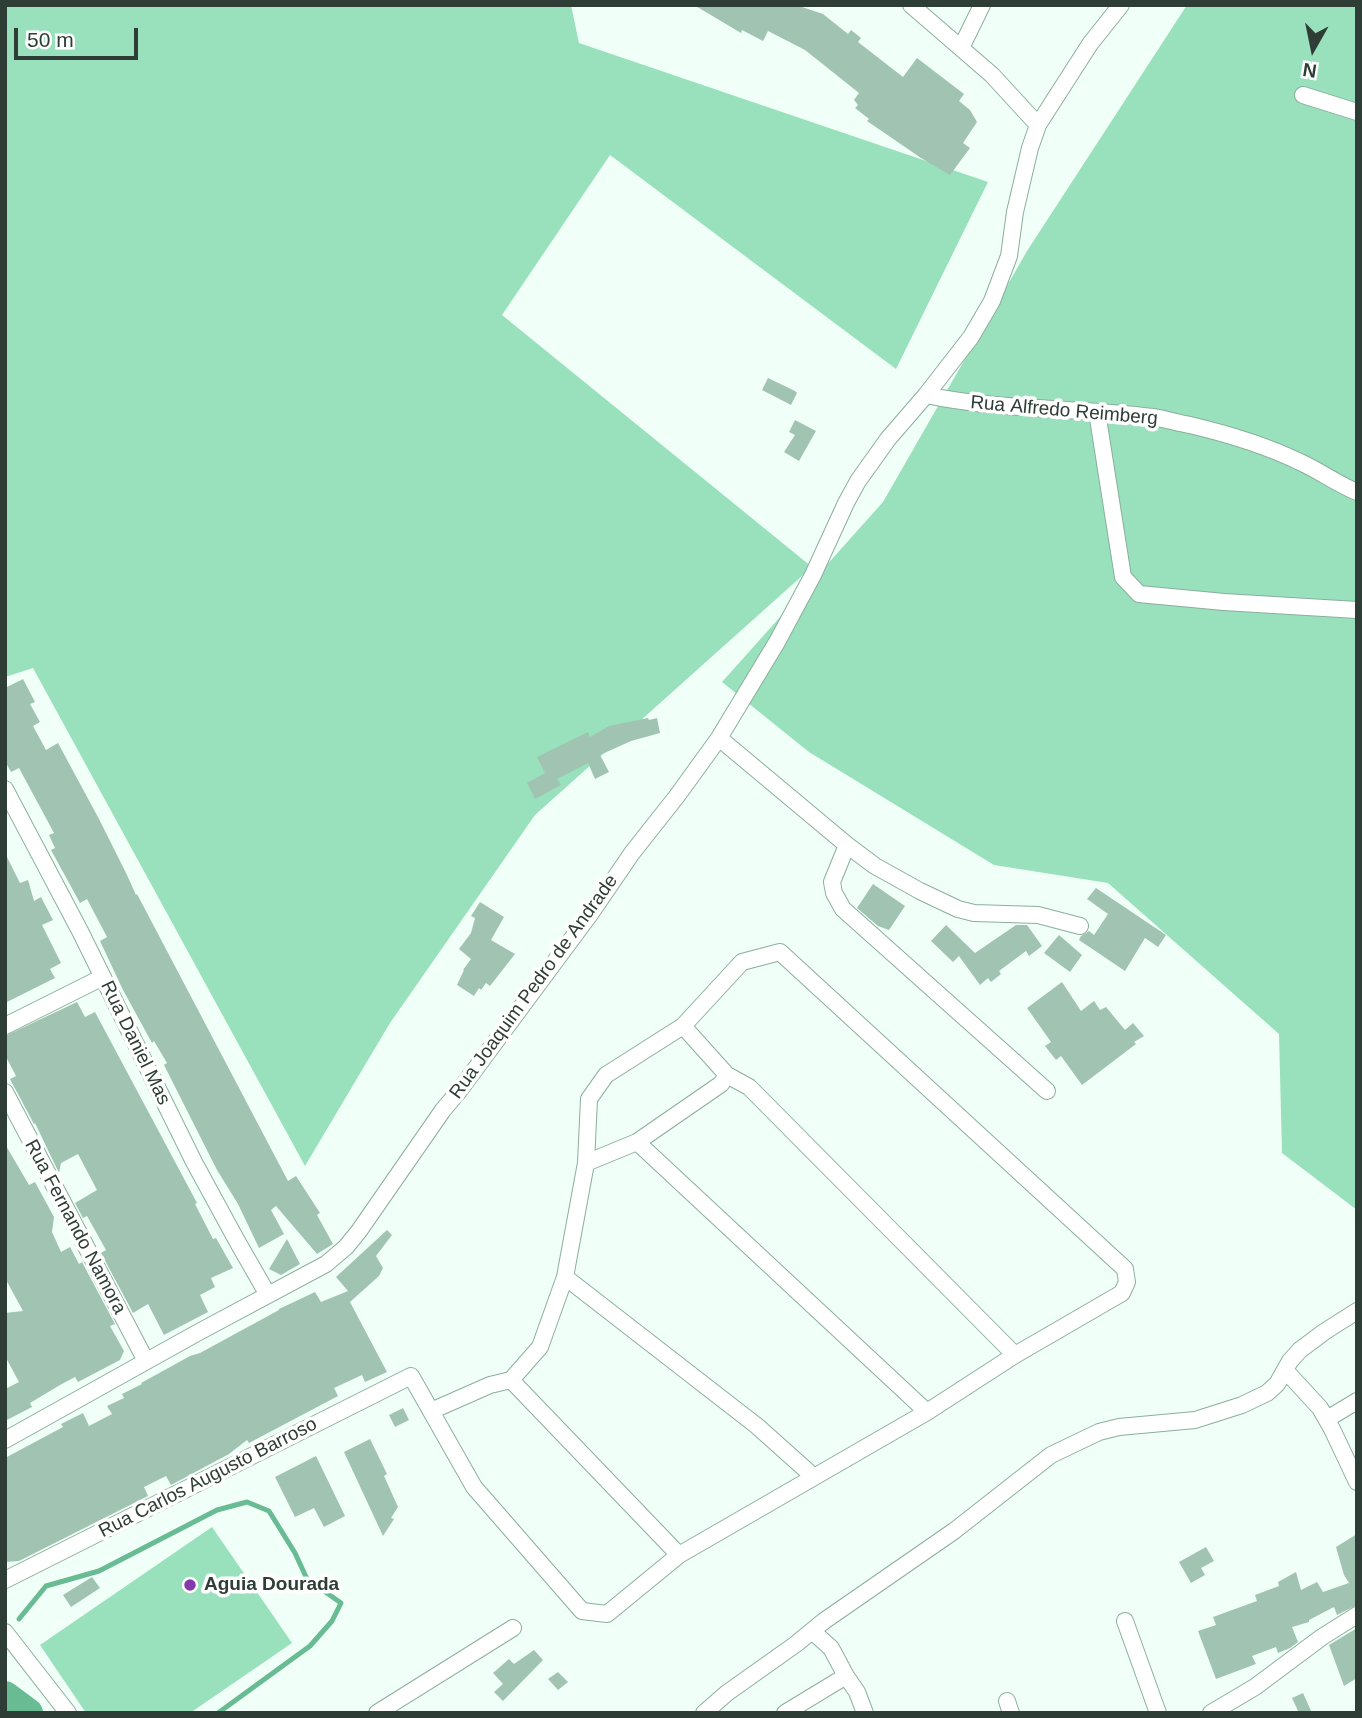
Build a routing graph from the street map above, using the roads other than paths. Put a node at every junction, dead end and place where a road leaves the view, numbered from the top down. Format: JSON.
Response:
{"nodes":[{"id":1,"x":911,"y":5,"type":"edge"},
{"id":2,"x":982,"y":5,"type":"edge"},
{"id":3,"x":1121,"y":5,"type":"edge"},
{"id":4,"x":961,"y":48,"type":"junction"},
{"id":5,"x":1303,"y":95,"type":"dead end"},
{"id":6,"x":1357,"y":112,"type":"edge"},
{"id":7,"x":1038,"y":125,"type":"junction"},
{"id":8,"x":926,"y":395,"type":"junction"},
{"id":9,"x":1097,"y":412,"type":"junction"},
{"id":10,"x":1357,"y":492,"type":"edge"},
{"id":11,"x":1357,"y":610,"type":"edge"},
{"id":12,"x":719,"y":738,"type":"junction"},
{"id":13,"x":5,"y":789,"type":"edge"},
{"id":14,"x":847,"y":845,"type":"junction"},
{"id":15,"x":1080,"y":926,"type":"dead end"},
{"id":16,"x":103,"y":977,"type":"junction"},
{"id":17,"x":5,"y":1026,"type":"edge"},
{"id":18,"x":683,"y":1026,"type":"junction"},
{"id":19,"x":727,"y":1075,"type":"junction"},
{"id":20,"x":1047,"y":1090,"type":"dead end"},
{"id":21,"x":5,"y":1092,"type":"edge"},
{"id":22,"x":637,"y":1142,"type":"junction"},
{"id":23,"x":586,"y":1163,"type":"junction"},
{"id":24,"x":565,"y":1277,"type":"junction"},
{"id":25,"x":268,"y":1295,"type":"junction"},
{"id":26,"x":1357,"y":1311,"type":"edge"},
{"id":27,"x":1015,"y":1355,"type":"junction"},
{"id":28,"x":146,"y":1361,"type":"junction"},
{"id":29,"x":1285,"y":1370,"type":"junction"},
{"id":30,"x":511,"y":1380,"type":"junction"},
{"id":31,"x":1357,"y":1401,"type":"edge"},
{"id":32,"x":431,"y":1411,"type":"junction"},
{"id":33,"x":927,"y":1412,"type":"junction"},
{"id":34,"x":1327,"y":1419,"type":"junction"},
{"id":35,"x":5,"y":1440,"type":"edge"},
{"id":36,"x":814,"y":1477,"type":"junction"},
{"id":37,"x":1357,"y":1482,"type":"edge"},
{"id":38,"x":679,"y":1555,"type":"junction"},
{"id":39,"x":5,"y":1580,"type":"edge"},
{"id":40,"x":1357,"y":1615,"type":"edge"},
{"id":41,"x":1125,"y":1621,"type":"dead end"},
{"id":42,"x":513,"y":1628,"type":"dead end"},
{"id":43,"x":812,"y":1631,"type":"junction"},
{"id":44,"x":5,"y":1632,"type":"edge"},
{"id":45,"x":846,"y":1676,"type":"junction"},
{"id":46,"x":68,"y":1713,"type":"edge"},
{"id":47,"x":377,"y":1713,"type":"edge"},
{"id":48,"x":704,"y":1713,"type":"edge"},
{"id":49,"x":785,"y":1713,"type":"edge"},
{"id":50,"x":865,"y":1713,"type":"edge"},
{"id":51,"x":1158,"y":1713,"type":"edge"},
{"id":52,"x":1211,"y":1713,"type":"edge"}],
"edges":[{"from":1,"to":4,"type":"street"},
{"from":2,"to":4,"type":"street"},
{"from":3,"to":7,"type":"street","name":"Rua Joaquim Pedro de Andrade"},
{"from":4,"to":7,"type":"street"},
{"from":5,"to":6,"type":"street"},
{"from":7,"to":8,"type":"street","name":"Rua Joaquim Pedro de Andrade"},
{"from":8,"to":9,"type":"street","name":"Rua Alfredo Reimberg"},
{"from":8,"to":12,"type":"street","name":"Rua Joaquim Pedro de Andrade"},
{"from":9,"to":10,"type":"street","name":"Rua Alfredo Reimberg"},
{"from":9,"to":11,"type":"street"},
{"from":12,"to":14,"type":"street"},
{"from":12,"to":25,"type":"street","name":"Rua Joaquim Pedro de Andrade"},
{"from":13,"to":16,"type":"street","name":"Rua Daniel Mas"},
{"from":14,"to":15,"type":"street"},
{"from":14,"to":20,"type":"street"},
{"from":16,"to":17,"type":"street"},
{"from":16,"to":25,"type":"street","name":"Rua Daniel Mas"},
{"from":18,"to":19,"type":"street"},
{"from":18,"to":23,"type":"street"},
{"from":18,"to":27,"type":"street"},
{"from":19,"to":22,"type":"street"},
{"from":19,"to":27,"type":"street"},
{"from":21,"to":28,"type":"street","name":"Rua Fernando Namora"},
{"from":22,"to":23,"type":"street"},
{"from":22,"to":33,"type":"street"},
{"from":23,"to":24,"type":"street"},
{"from":24,"to":30,"type":"street"},
{"from":24,"to":36,"type":"street"},
{"from":25,"to":28,"type":"street","name":"Rua Joaquim Pedro de Andrade"},
{"from":26,"to":29,"type":"street"},
{"from":27,"to":33,"type":"street"},
{"from":28,"to":35,"type":"street","name":"Rua Joaquim Pedro de Andrade"},
{"from":29,"to":34,"type":"street"},
{"from":29,"to":43,"type":"street"},
{"from":30,"to":32,"type":"street"},
{"from":30,"to":38,"type":"street"},
{"from":31,"to":34,"type":"street"},
{"from":32,"to":38,"type":"street"},
{"from":32,"to":39,"type":"street","name":"Rua Carlos Augusto Barroso"},
{"from":33,"to":36,"type":"street"},
{"from":34,"to":37,"type":"street"},
{"from":36,"to":38,"type":"street"},
{"from":40,"to":52,"type":"street"},
{"from":41,"to":51,"type":"street"},
{"from":42,"to":47,"type":"street"},
{"from":43,"to":45,"type":"street"},
{"from":43,"to":48,"type":"street"},
{"from":44,"to":46,"type":"street"},
{"from":45,"to":49,"type":"street"},
{"from":45,"to":50,"type":"street"}]}
